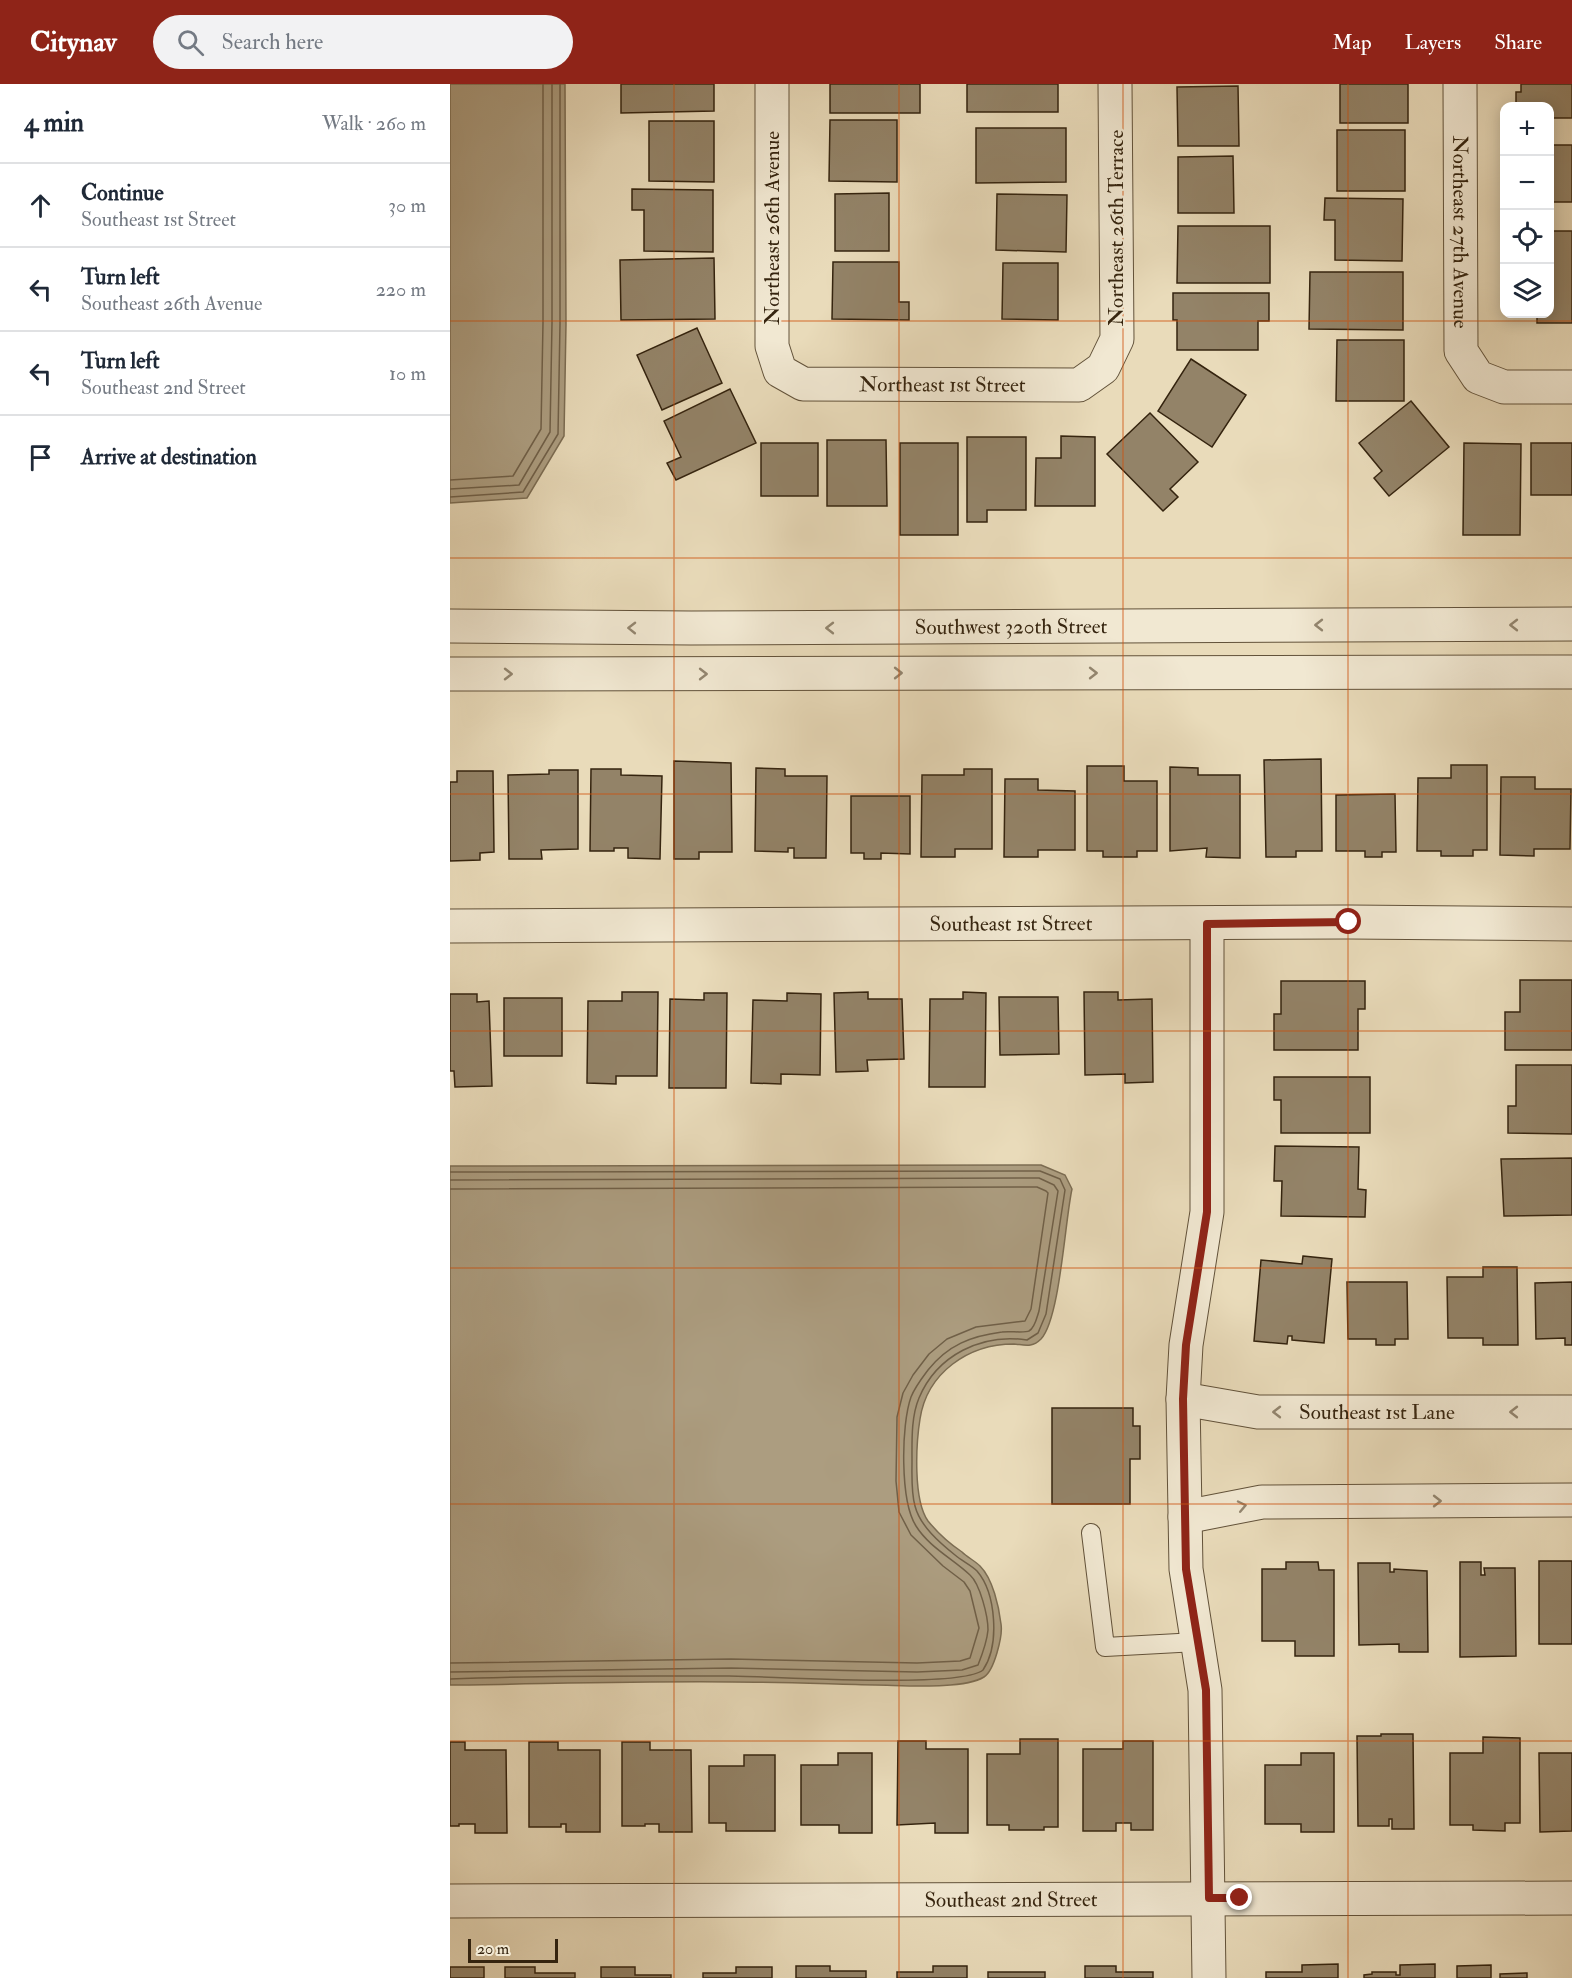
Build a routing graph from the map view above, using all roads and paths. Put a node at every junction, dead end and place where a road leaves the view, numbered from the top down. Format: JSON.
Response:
{"nodes":[{"id":1,"x":772,"y":84,"type":"edge"},
{"id":2,"x":1115,"y":84,"type":"edge"},
{"id":3,"x":1460,"y":84,"type":"edge"},
{"id":4,"x":1103,"y":368,"type":"joint"},
{"id":5,"x":780,"y":371,"type":"joint"},
{"id":6,"x":1572,"y":387,"type":"edge"},
{"id":7,"x":1572,"y":624,"type":"edge"},
{"id":8,"x":450,"y":626,"type":"edge"},
{"id":9,"x":1572,"y":672,"type":"edge"},
{"id":10,"x":450,"y":674,"type":"edge"},
{"id":11,"x":1207,"y":924,"type":"junction"},
{"id":12,"x":1572,"y":924,"type":"edge"},
{"id":13,"x":450,"y":926,"type":"edge"},
{"id":14,"x":1183,"y":1399,"type":"junction"},
{"id":15,"x":1572,"y":1412,"type":"edge"},
{"id":16,"x":1572,"y":1500,"type":"edge"},
{"id":17,"x":1185,"y":1517,"type":"junction"},
{"id":18,"x":1091,"y":1533,"type":"dead end"},
{"id":19,"x":1197,"y":1642,"type":"junction"},
{"id":20,"x":1209,"y":1898,"type":"junction"},
{"id":21,"x":1572,"y":1898,"type":"edge"},
{"id":22,"x":450,"y":1901,"type":"edge"},
{"id":23,"x":1209,"y":1978,"type":"edge"}],
"edges":[{"from":1,"to":5,"type":"street","name":"Northeast 26th Avenue"},
{"from":2,"to":4,"type":"street","name":"Northeast 26th Terrace"},
{"from":3,"to":6,"type":"street","name":"Northeast 27th Avenue"},
{"from":4,"to":5,"type":"street","name":"Northeast 1st Street"},
{"from":7,"to":8,"type":"street","name":"Southwest 320th Street","one_way":true},
{"from":10,"to":9,"type":"street","one_way":true},
{"from":11,"to":12,"type":"street","name":"Southeast 1st Street"},
{"from":11,"to":13,"type":"street","name":"Southeast 1st Street"},
{"from":11,"to":14,"type":"street"},
{"from":15,"to":14,"type":"street","name":"Southeast 1st Lane","one_way":true},
{"from":14,"to":17,"type":"street"},
{"from":17,"to":16,"type":"street","one_way":true},
{"from":17,"to":19,"type":"street"},
{"from":18,"to":19,"type":"lane"},
{"from":19,"to":20,"type":"street"},
{"from":20,"to":21,"type":"street","name":"Southeast 2nd Street"},
{"from":20,"to":22,"type":"street","name":"Southeast 2nd Street"},
{"from":20,"to":23,"type":"street"}]}
